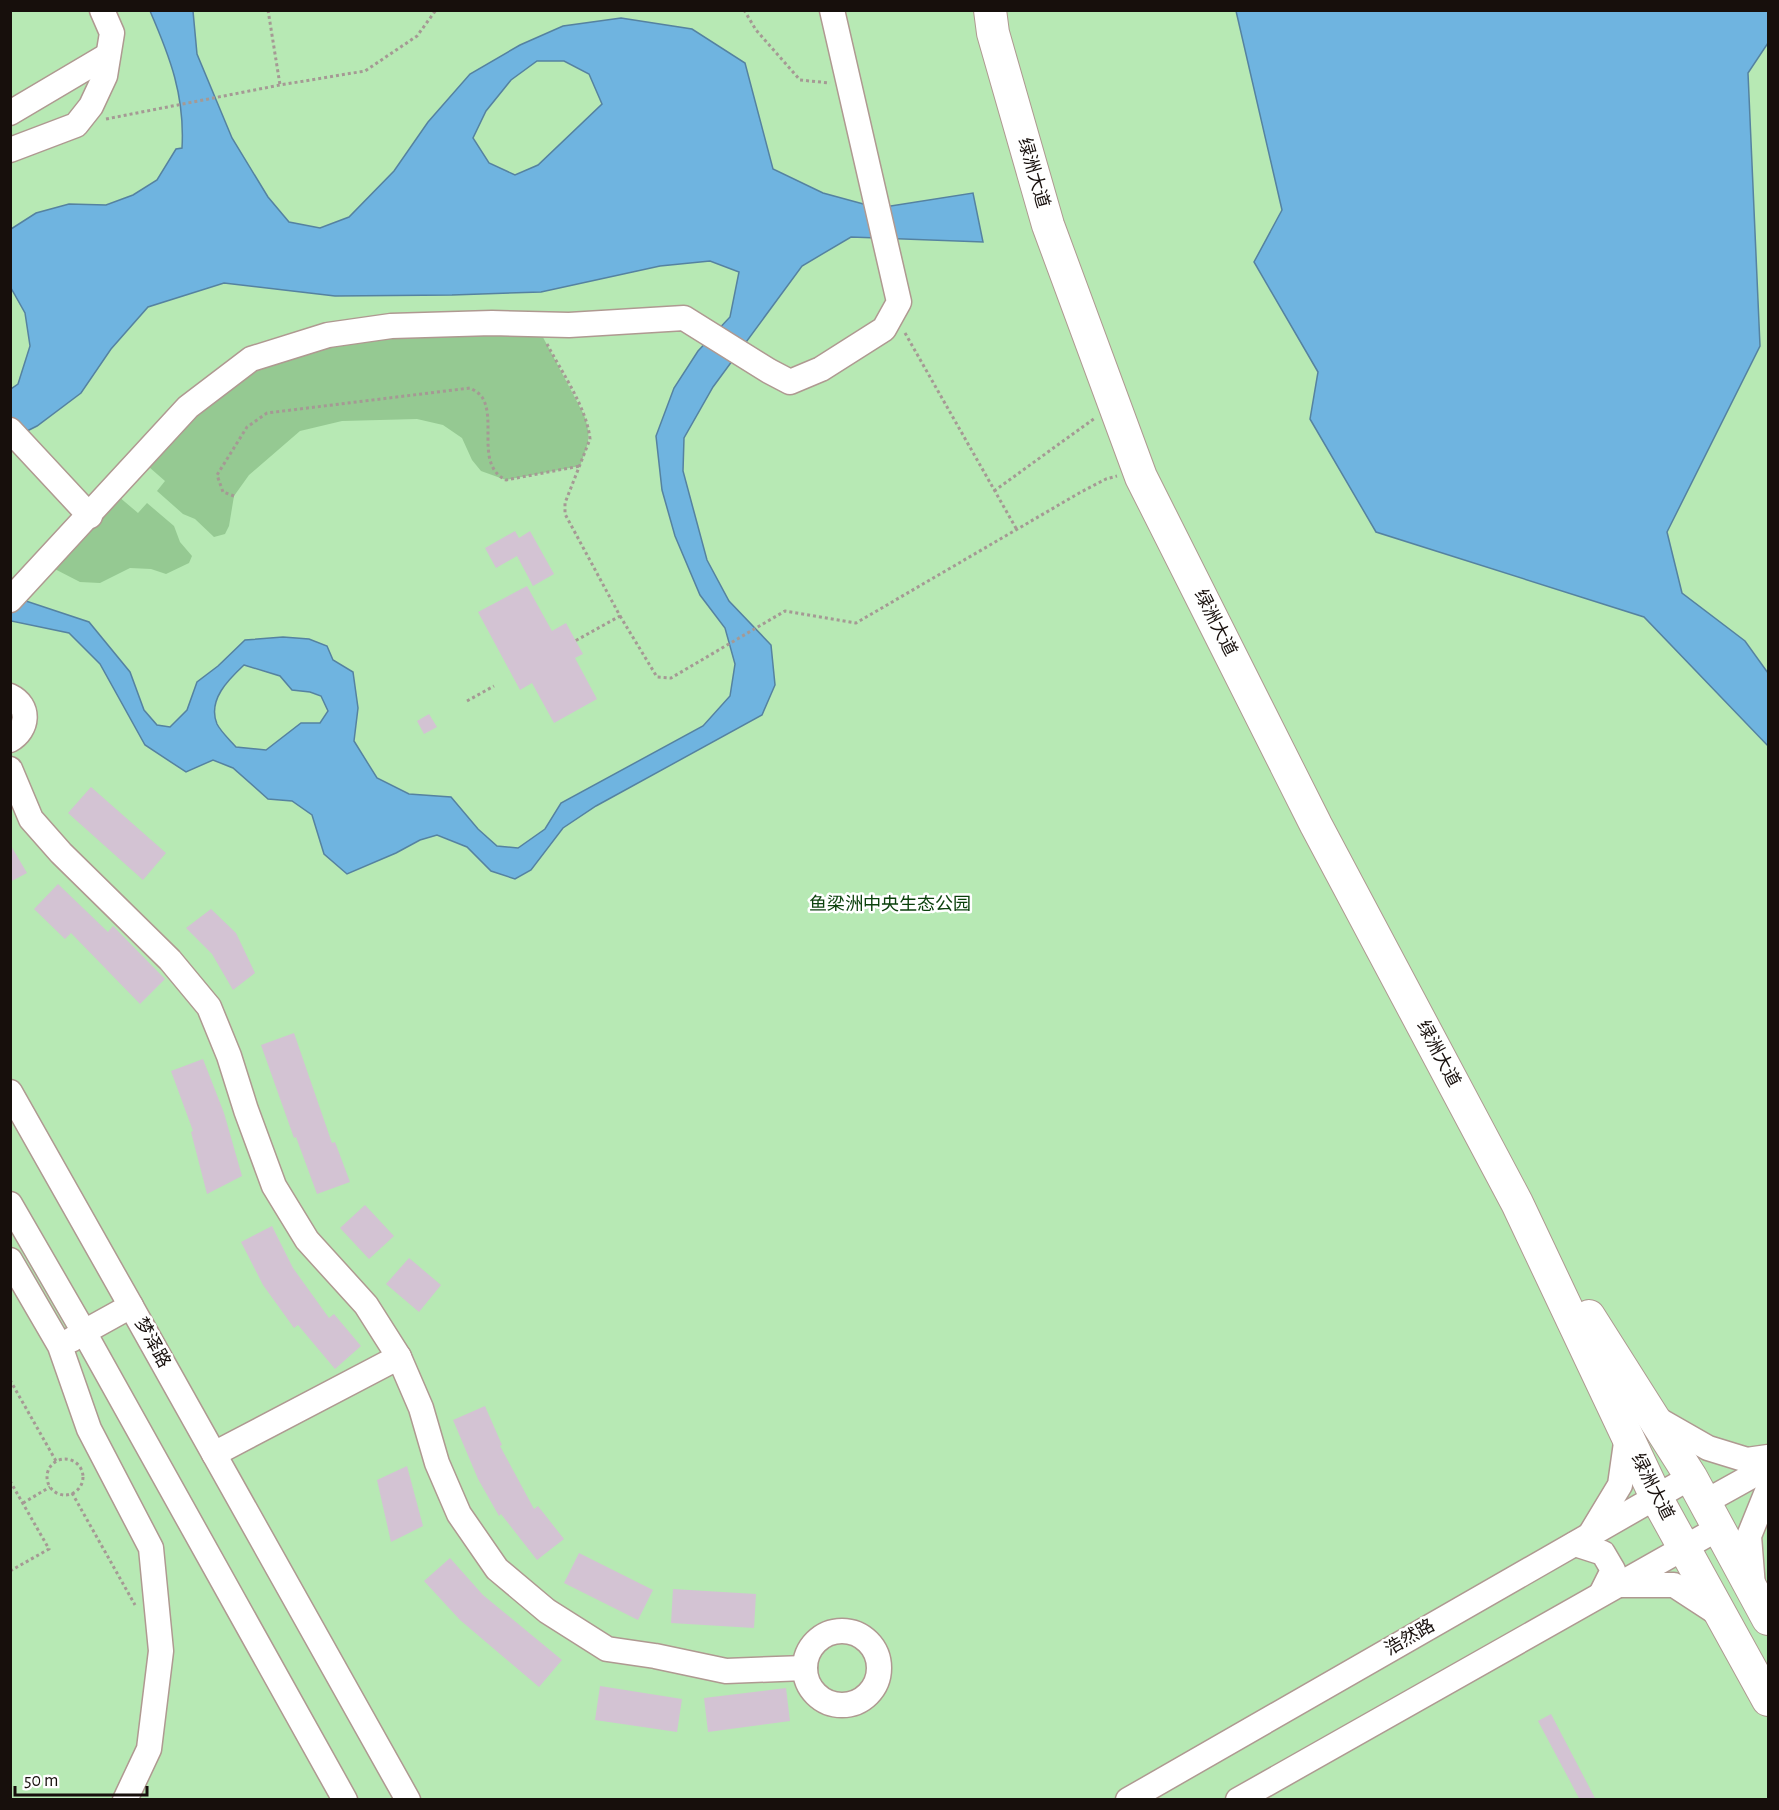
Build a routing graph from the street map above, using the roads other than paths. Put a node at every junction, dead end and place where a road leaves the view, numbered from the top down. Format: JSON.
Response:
{"nodes":[{"id":1,"x":102,"y":10,"type":"edge"},
{"id":2,"x":832,"y":10,"type":"edge"},
{"id":3,"x":990,"y":10,"type":"edge"},
{"id":4,"x":108,"y":55,"type":"junction"},
{"id":5,"x":10,"y":113,"type":"edge"},
{"id":6,"x":10,"y":150,"type":"edge"},
{"id":7,"x":10,"y":430,"type":"edge"},
{"id":8,"x":90,"y":516,"type":"junction"},
{"id":9,"x":10,"y":600,"type":"edge"},
{"id":10,"x":10,"y":696,"type":"edge"},
{"id":11,"x":10,"y":740,"type":"edge"},
{"id":12,"x":10,"y":769,"type":"edge"},
{"id":13,"x":10,"y":1092,"type":"edge"},
{"id":14,"x":1517,"y":1203,"type":"junction"},
{"id":15,"x":10,"y":1204,"type":"edge"},
{"id":16,"x":10,"y":1260,"type":"edge"},
{"id":17,"x":131,"y":1306,"type":"junction"},
{"id":18,"x":84,"y":1332,"type":"junction"},
{"id":19,"x":60,"y":1346,"type":"junction"},
{"id":20,"x":399,"y":1357,"type":"junction"},
{"id":21,"x":1652,"y":1416,"type":"junction"},
{"id":22,"x":1627,"y":1436,"type":"junction"},
{"id":23,"x":214,"y":1454,"type":"junction"},
{"id":24,"x":1768,"y":1456,"type":"edge"},
{"id":25,"x":1768,"y":1467,"type":"edge"},
{"id":26,"x":1768,"y":1489,"type":"edge"},
{"id":27,"x":1656,"y":1497,"type":"junction"},
{"id":28,"x":1705,"y":1502,"type":"junction"},
{"id":29,"x":1583,"y":1539,"type":"junction"},
{"id":30,"x":1684,"y":1548,"type":"junction"},
{"id":31,"x":1609,"y":1590,"type":"junction"},
{"id":32,"x":1754,"y":1592,"type":"junction"},
{"id":33,"x":1722,"y":1616,"type":"junction"},
{"id":34,"x":1768,"y":1620,"type":"edge"},
{"id":35,"x":805,"y":1668,"type":"dead end"},
{"id":36,"x":1768,"y":1700,"type":"edge"},
{"id":37,"x":125,"y":1800,"type":"edge"},
{"id":38,"x":345,"y":1800,"type":"edge"},
{"id":39,"x":408,"y":1800,"type":"edge"},
{"id":40,"x":1128,"y":1800,"type":"edge"},
{"id":41,"x":1238,"y":1800,"type":"edge"}],
"edges":[{"from":1,"to":4,"type":"street"},
{"from":2,"to":8,"type":"street"},
{"from":3,"to":14,"type":"main road","name":"绿洲大道"},
{"from":4,"to":5,"type":"street"},
{"from":4,"to":6,"type":"street"},
{"from":7,"to":8,"type":"street"},
{"from":8,"to":9,"type":"street"},
{"from":10,"to":11,"type":"street"},
{"from":12,"to":20,"type":"street"},
{"from":13,"to":17,"type":"street"},
{"from":14,"to":21,"type":"main road","name":"绿洲大道"},
{"from":14,"to":22,"type":"main road","name":"绿洲大道"},
{"from":15,"to":18,"type":"street"},
{"from":16,"to":19,"type":"street"},
{"from":17,"to":18,"type":"street","name":"梦泽路"},
{"from":17,"to":23,"type":"street","name":"梦泽路"},
{"from":18,"to":19,"type":"street","name":"梦泽路"},
{"from":18,"to":38,"type":"street"},
{"from":19,"to":37,"type":"street"},
{"from":20,"to":23,"type":"street"},
{"from":20,"to":35,"type":"street"},
{"from":21,"to":24,"type":"street"},
{"from":21,"to":28,"type":"main road","name":"绿洲大道"},
{"from":22,"to":27,"type":"main road","name":"绿洲大道"},
{"from":22,"to":29,"type":"street"},
{"from":23,"to":39,"type":"street","name":"梦泽路"},
{"from":25,"to":28,"type":"street","name":"浩然路"},
{"from":26,"to":32,"type":"street"},
{"from":27,"to":28,"type":"street","name":"浩然路"},
{"from":27,"to":29,"type":"street","name":"浩然路"},
{"from":27,"to":30,"type":"main road","name":"绿洲大道"},
{"from":28,"to":30,"type":"street"},
{"from":28,"to":32,"type":"main road","name":"绿洲大道"},
{"from":29,"to":31,"type":"street"},
{"from":29,"to":40,"type":"street","name":"浩然路"},
{"from":30,"to":31,"type":"street"},
{"from":30,"to":33,"type":"main road","name":"绿洲大道"},
{"from":31,"to":33,"type":"street"},
{"from":31,"to":41,"type":"street"},
{"from":32,"to":34,"type":"main road","name":"绿洲大道"},
{"from":33,"to":36,"type":"main road","name":"绿洲大道"}]}
